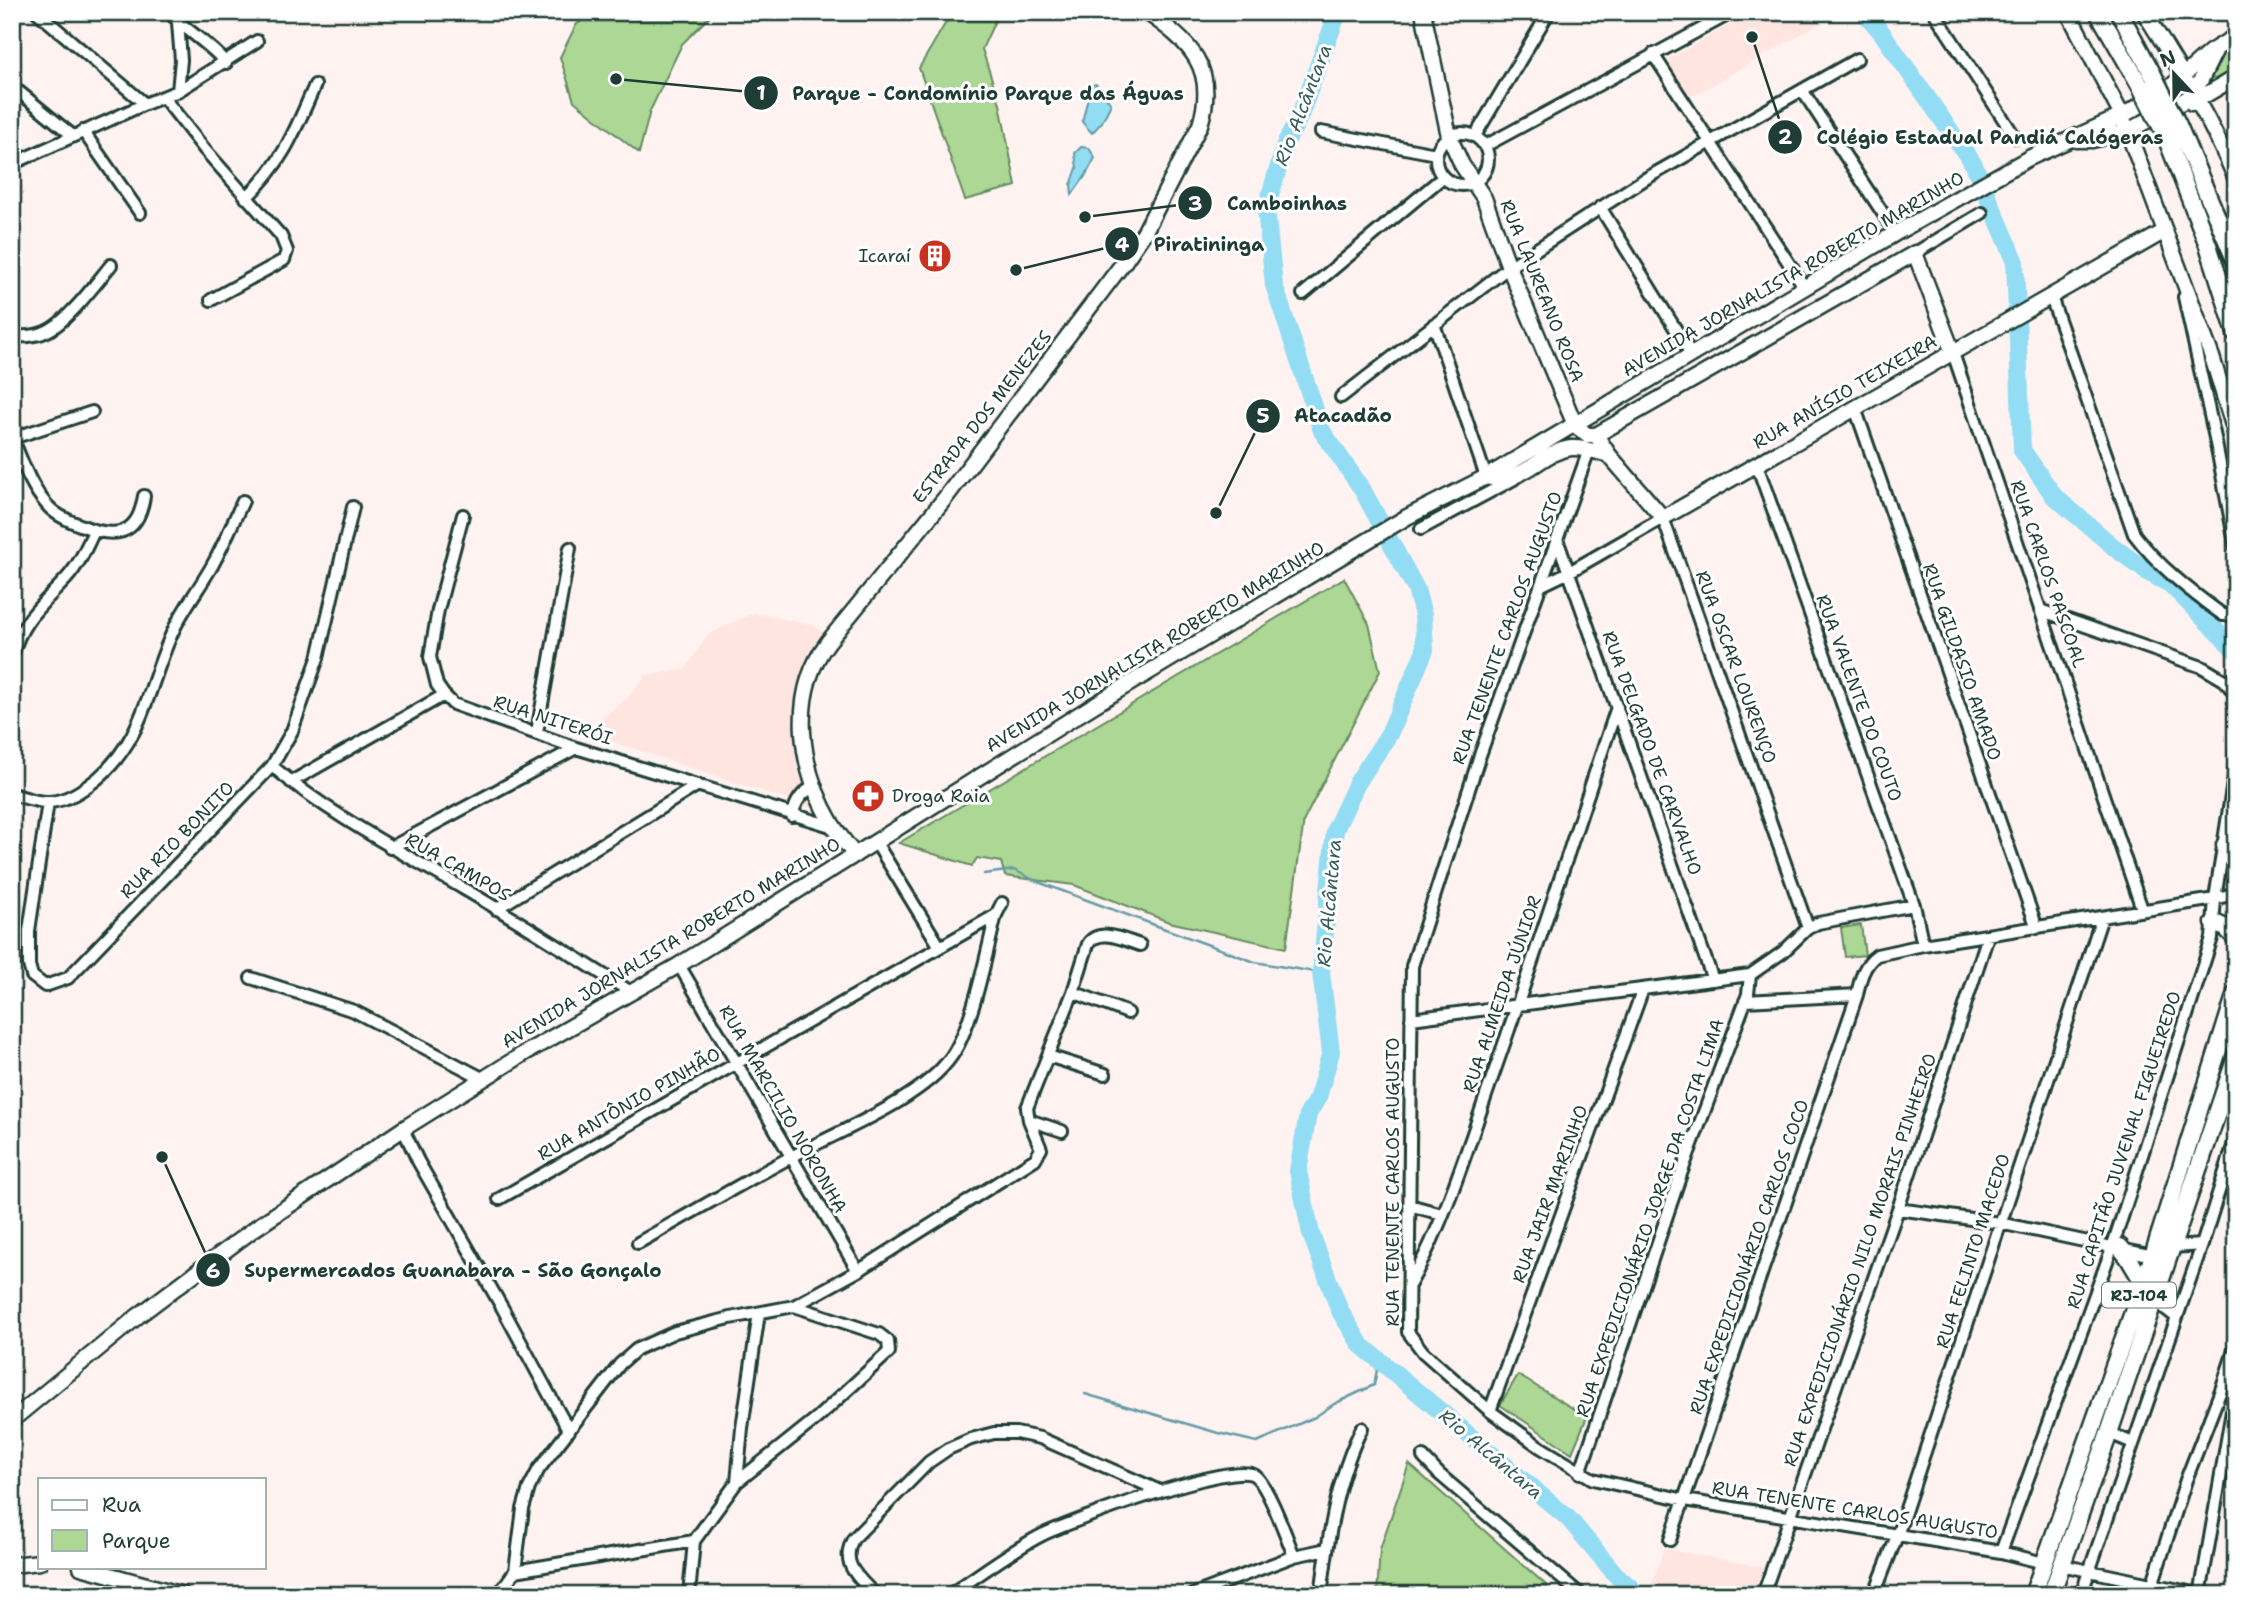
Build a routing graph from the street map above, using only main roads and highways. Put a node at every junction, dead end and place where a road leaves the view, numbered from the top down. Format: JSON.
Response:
{"nodes":[{"id":1,"x":1146,"y":12,"type":"edge"},
{"id":2,"x":1423,"y":12,"type":"edge"},
{"id":3,"x":2068,"y":12,"type":"edge"},
{"id":4,"x":2098,"y":12,"type":"edge"},
{"id":5,"x":2119,"y":12,"type":"edge"},
{"id":6,"x":2144,"y":12,"type":"edge"},
{"id":7,"x":2236,"y":36,"type":"edge"},
{"id":8,"x":2217,"y":47,"type":"junction"},
{"id":9,"x":2183,"y":75,"type":"junction"},
{"id":10,"x":2236,"y":77,"type":"edge"},
{"id":11,"x":2146,"y":80,"type":"junction"},
{"id":12,"x":2196,"y":97,"type":"junction"},
{"id":13,"x":2122,"y":116,"type":"junction"},
{"id":14,"x":2171,"y":130,"type":"junction"},
{"id":15,"x":2127,"y":131,"type":"junction"},
{"id":16,"x":2071,"y":140,"type":"junction"},
{"id":17,"x":2135,"y":149,"type":"junction"},
{"id":18,"x":2236,"y":179,"type":"edge"},
{"id":19,"x":2165,"y":231,"type":"junction"},
{"id":20,"x":2236,"y":262,"type":"edge"},
{"id":21,"x":2236,"y":333,"type":"edge"},
{"id":22,"x":1953,"y":353,"type":"junction"},
{"id":23,"x":1691,"y":354,"type":"junction"},
{"id":24,"x":1704,"y":374,"type":"junction"},
{"id":25,"x":1575,"y":425,"type":"junction"},
{"id":26,"x":1596,"y":435,"type":"junction"},
{"id":27,"x":2236,"y":435,"type":"edge"},
{"id":28,"x":1609,"y":455,"type":"junction"},
{"id":29,"x":1486,"y":477,"type":"junction"},
{"id":30,"x":1663,"y":519,"type":"joint"},
{"id":31,"x":2225,"y":845,"type":"road end"},
{"id":32,"x":855,"y":855,"type":"junction"},
{"id":33,"x":2236,"y":859,"type":"edge"},
{"id":34,"x":2214,"y":923,"type":"road end"},
{"id":35,"x":2236,"y":938,"type":"edge"},
{"id":36,"x":2236,"y":993,"type":"edge"},
{"id":37,"x":2236,"y":1057,"type":"edge"},
{"id":38,"x":2116,"y":1246,"type":"road end"},
{"id":39,"x":2143,"y":1282,"type":"junction"},
{"id":40,"x":12,"y":1420,"type":"edge"},
{"id":41,"x":38,"y":1562,"type":"edge"},
{"id":42,"x":12,"y":1566,"type":"edge"},
{"id":43,"x":85,"y":1568,"type":"edge"},
{"id":44,"x":183,"y":1595,"type":"edge"},
{"id":45,"x":2033,"y":1595,"type":"edge"},
{"id":46,"x":2051,"y":1595,"type":"edge"}],
"edges":[{"from":1,"to":32,"type":"main road","name":"ESTRADA DOS MENEZES"},
{"from":2,"to":25,"type":"main road","name":"RUA LAUREANO ROSA"},
{"from":3,"to":13,"type":"main road"},
{"from":4,"to":11,"type":"highway"},
{"from":5,"to":11,"type":"highway"},
{"from":6,"to":9,"type":"main road"},
{"from":7,"to":8,"type":"main road"},
{"from":8,"to":9,"type":"main road"},
{"from":8,"to":12,"type":"main road"},
{"from":9,"to":12,"type":"main road"},
{"from":9,"to":13,"type":"main road"},
{"from":10,"to":12,"type":"main road"},
{"from":11,"to":14,"type":"highway","bridge":true},
{"from":12,"to":15,"type":"main road"},
{"from":12,"to":17,"type":"main road"},
{"from":12,"to":18,"type":"main road"},
{"from":13,"to":15,"type":"main road"},
{"from":13,"to":16,"type":"main road"},
{"from":14,"to":20,"type":"highway"},
{"from":14,"to":21,"type":"highway"},
{"from":15,"to":16,"type":"main road"},
{"from":15,"to":17,"type":"main road"},
{"from":16,"to":23,"type":"main road","name":"AVENIDA JORNALISTA ROBERTO MARINHO"},
{"from":17,"to":19,"type":"main road"},
{"from":19,"to":22,"type":"main road","name":"RUA ANÍSIO TEIXEIRA"},
{"from":19,"to":27,"type":"main road"},
{"from":22,"to":24,"type":"main road","name":"RUA CARLOS PASCOAL"},
{"from":22,"to":30,"type":"main road","name":"RUA ANÍSIO TEIXEIRA"},
{"from":23,"to":24,"type":"main road"},
{"from":23,"to":25,"type":"main road","name":"AVENIDA JORNALISTA ROBERTO MARINHO"},
{"from":24,"to":26,"type":"main road"},
{"from":25,"to":26,"type":"main road"},
{"from":25,"to":29,"type":"main road","name":"AVENIDA JORNALISTA ROBERTO MARINHO"},
{"from":26,"to":28,"type":"main road","name":"RUA OSCAR LOURENÇO"},
{"from":28,"to":29,"type":"main road","name":"AVENIDA JORNALISTA ROBERTO MARINHO"},
{"from":28,"to":30,"type":"main road","name":"RUA OSCAR LOURENÇO"},
{"from":29,"to":32,"type":"main road","name":"AVENIDA JORNALISTA ROBERTO MARINHO"},
{"from":31,"to":33,"type":"highway"},
{"from":32,"to":40,"type":"main road","name":"AVENIDA JORNALISTA ROBERTO MARINHO"},
{"from":34,"to":35,"type":"highway"},
{"from":36,"to":39,"type":"highway","number":"RJ-104"},
{"from":37,"to":46,"type":"highway","number":"RJ-104"},
{"from":38,"to":39,"type":"highway"},
{"from":39,"to":45,"type":"highway","number":"RJ-104"},
{"from":41,"to":42,"type":"main road"},
{"from":43,"to":44,"type":"main road"}]}
